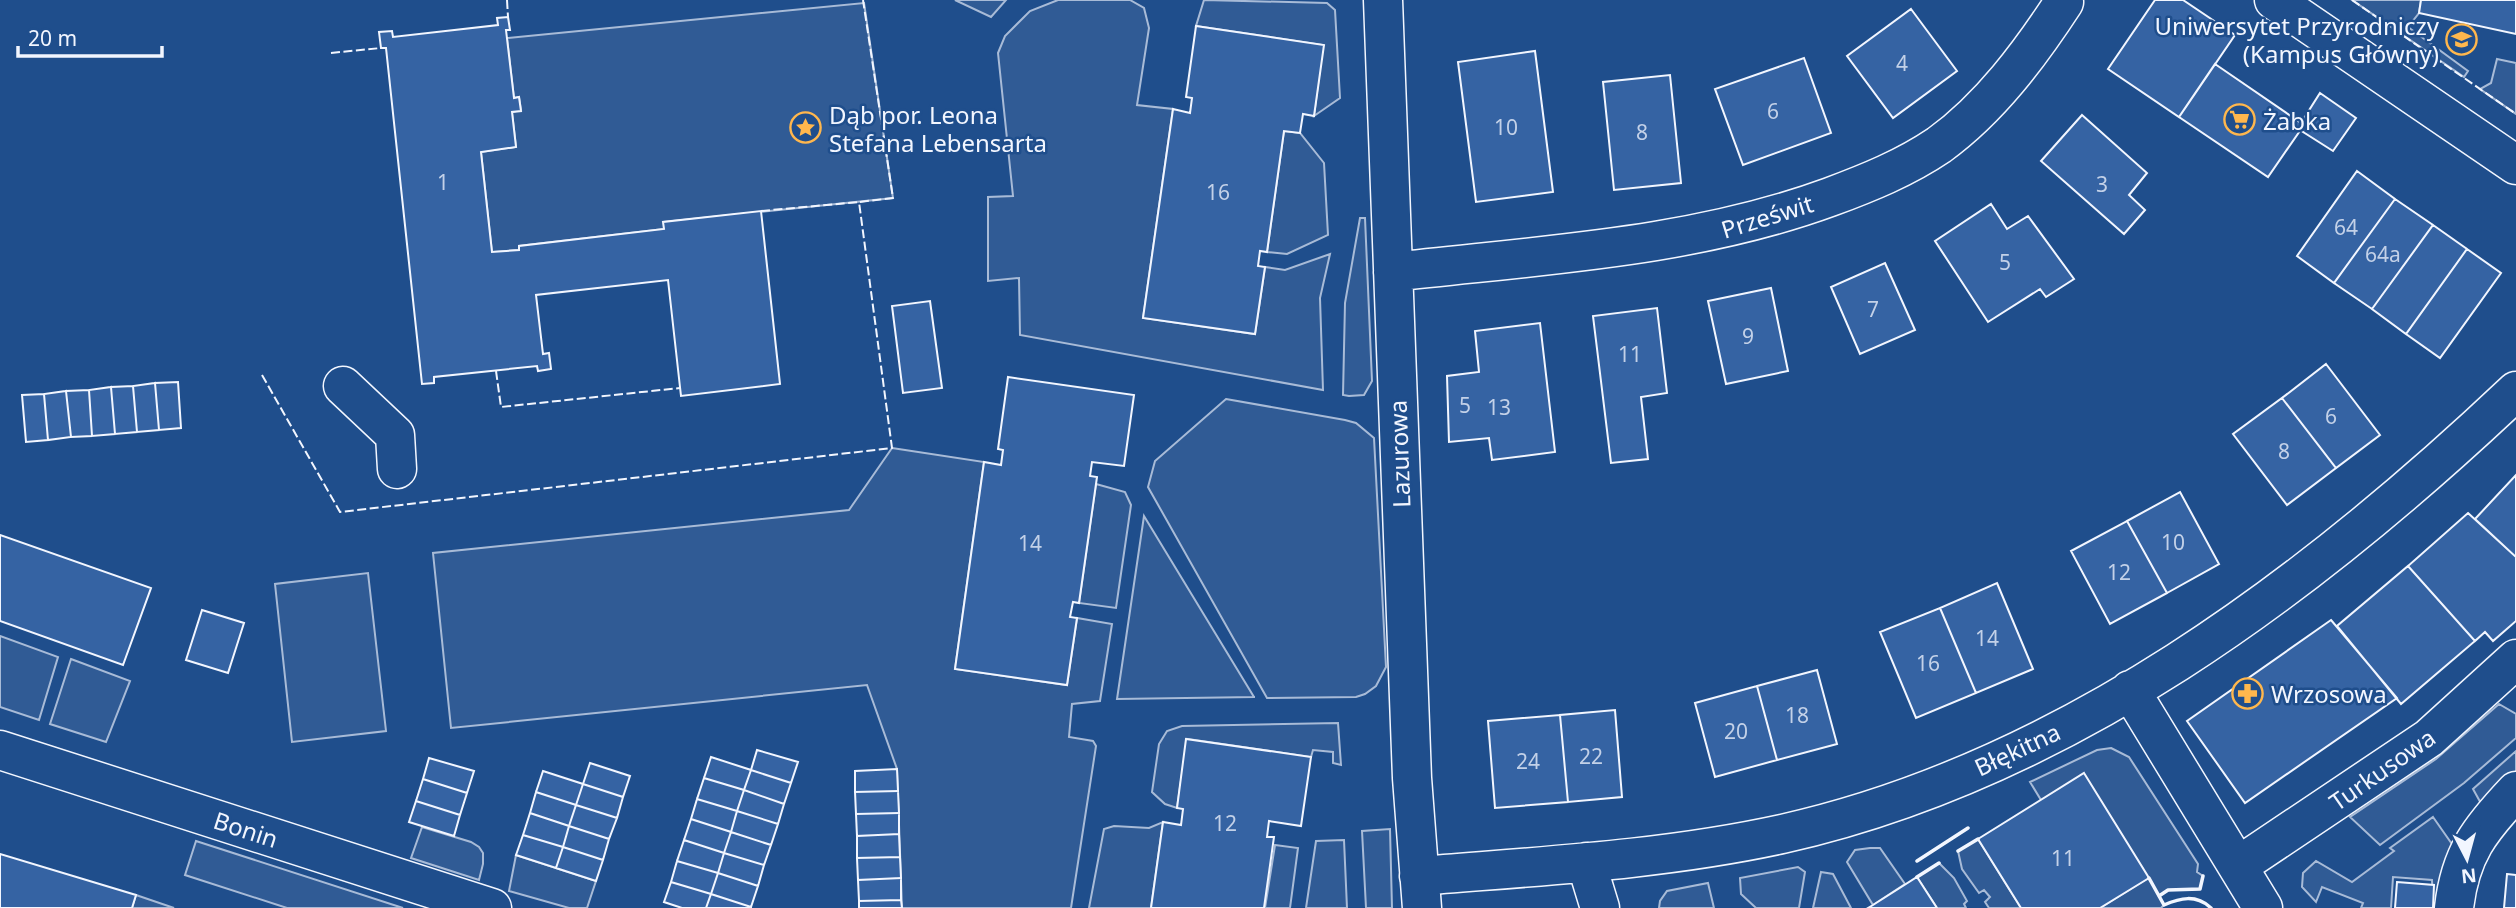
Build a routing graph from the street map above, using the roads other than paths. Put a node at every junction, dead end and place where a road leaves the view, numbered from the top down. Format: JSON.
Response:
{"nodes":[{"id":1,"x":1383,"y":0,"type":"edge"},
{"id":2,"x":2274,"y":0,"type":"edge"},
{"id":3,"x":2064,"y":2,"type":"dead end"},
{"id":4,"x":2516,"y":165,"type":"edge"},
{"id":5,"x":1393,"y":272,"type":"junction"},
{"id":6,"x":343,"y":386,"type":"dead end"},
{"id":7,"x":2516,"y":391,"type":"edge"},
{"id":8,"x":397,"y":469,"type":"dead end"},
{"id":9,"x":2516,"y":659,"type":"edge"},
{"id":10,"x":2130,"y":691,"type":"junction"},
{"id":11,"x":0,"y":750,"type":"edge"},
{"id":12,"x":2516,"y":791,"type":"edge"},
{"id":13,"x":1586,"y":862,"type":"junction"},
{"id":14,"x":2238,"y":866,"type":"junction"},
{"id":15,"x":1420,"y":892,"type":"edge"},
{"id":16,"x":492,"y":908,"type":"edge"},
{"id":17,"x":1600,"y":908,"type":"edge"},
{"id":18,"x":2263,"y":908,"type":"edge"},
{"id":19,"x":2454,"y":908,"type":"edge"}],
"edges":[{"from":1,"to":5,"type":"street","name":"Lazurowa"},
{"from":2,"to":4,"type":"street"},
{"from":3,"to":5,"type":"street","name":"Prześwit"},
{"from":5,"to":15,"type":"street","name":"Lazurowa"},
{"from":6,"to":8,"type":"street"},
{"from":7,"to":10,"type":"street","name":"Błękitna"},
{"from":9,"to":14,"type":"street","name":"Turkusowa"},
{"from":10,"to":13,"type":"street","name":"Błękitna"},
{"from":10,"to":14,"type":"street"},
{"from":11,"to":16,"type":"street","name":"Bonin"},
{"from":12,"to":19,"type":"street"},
{"from":13,"to":15,"type":"street","name":"Błękitna"},
{"from":13,"to":17,"type":"street"},
{"from":14,"to":18,"type":"street"}]}
